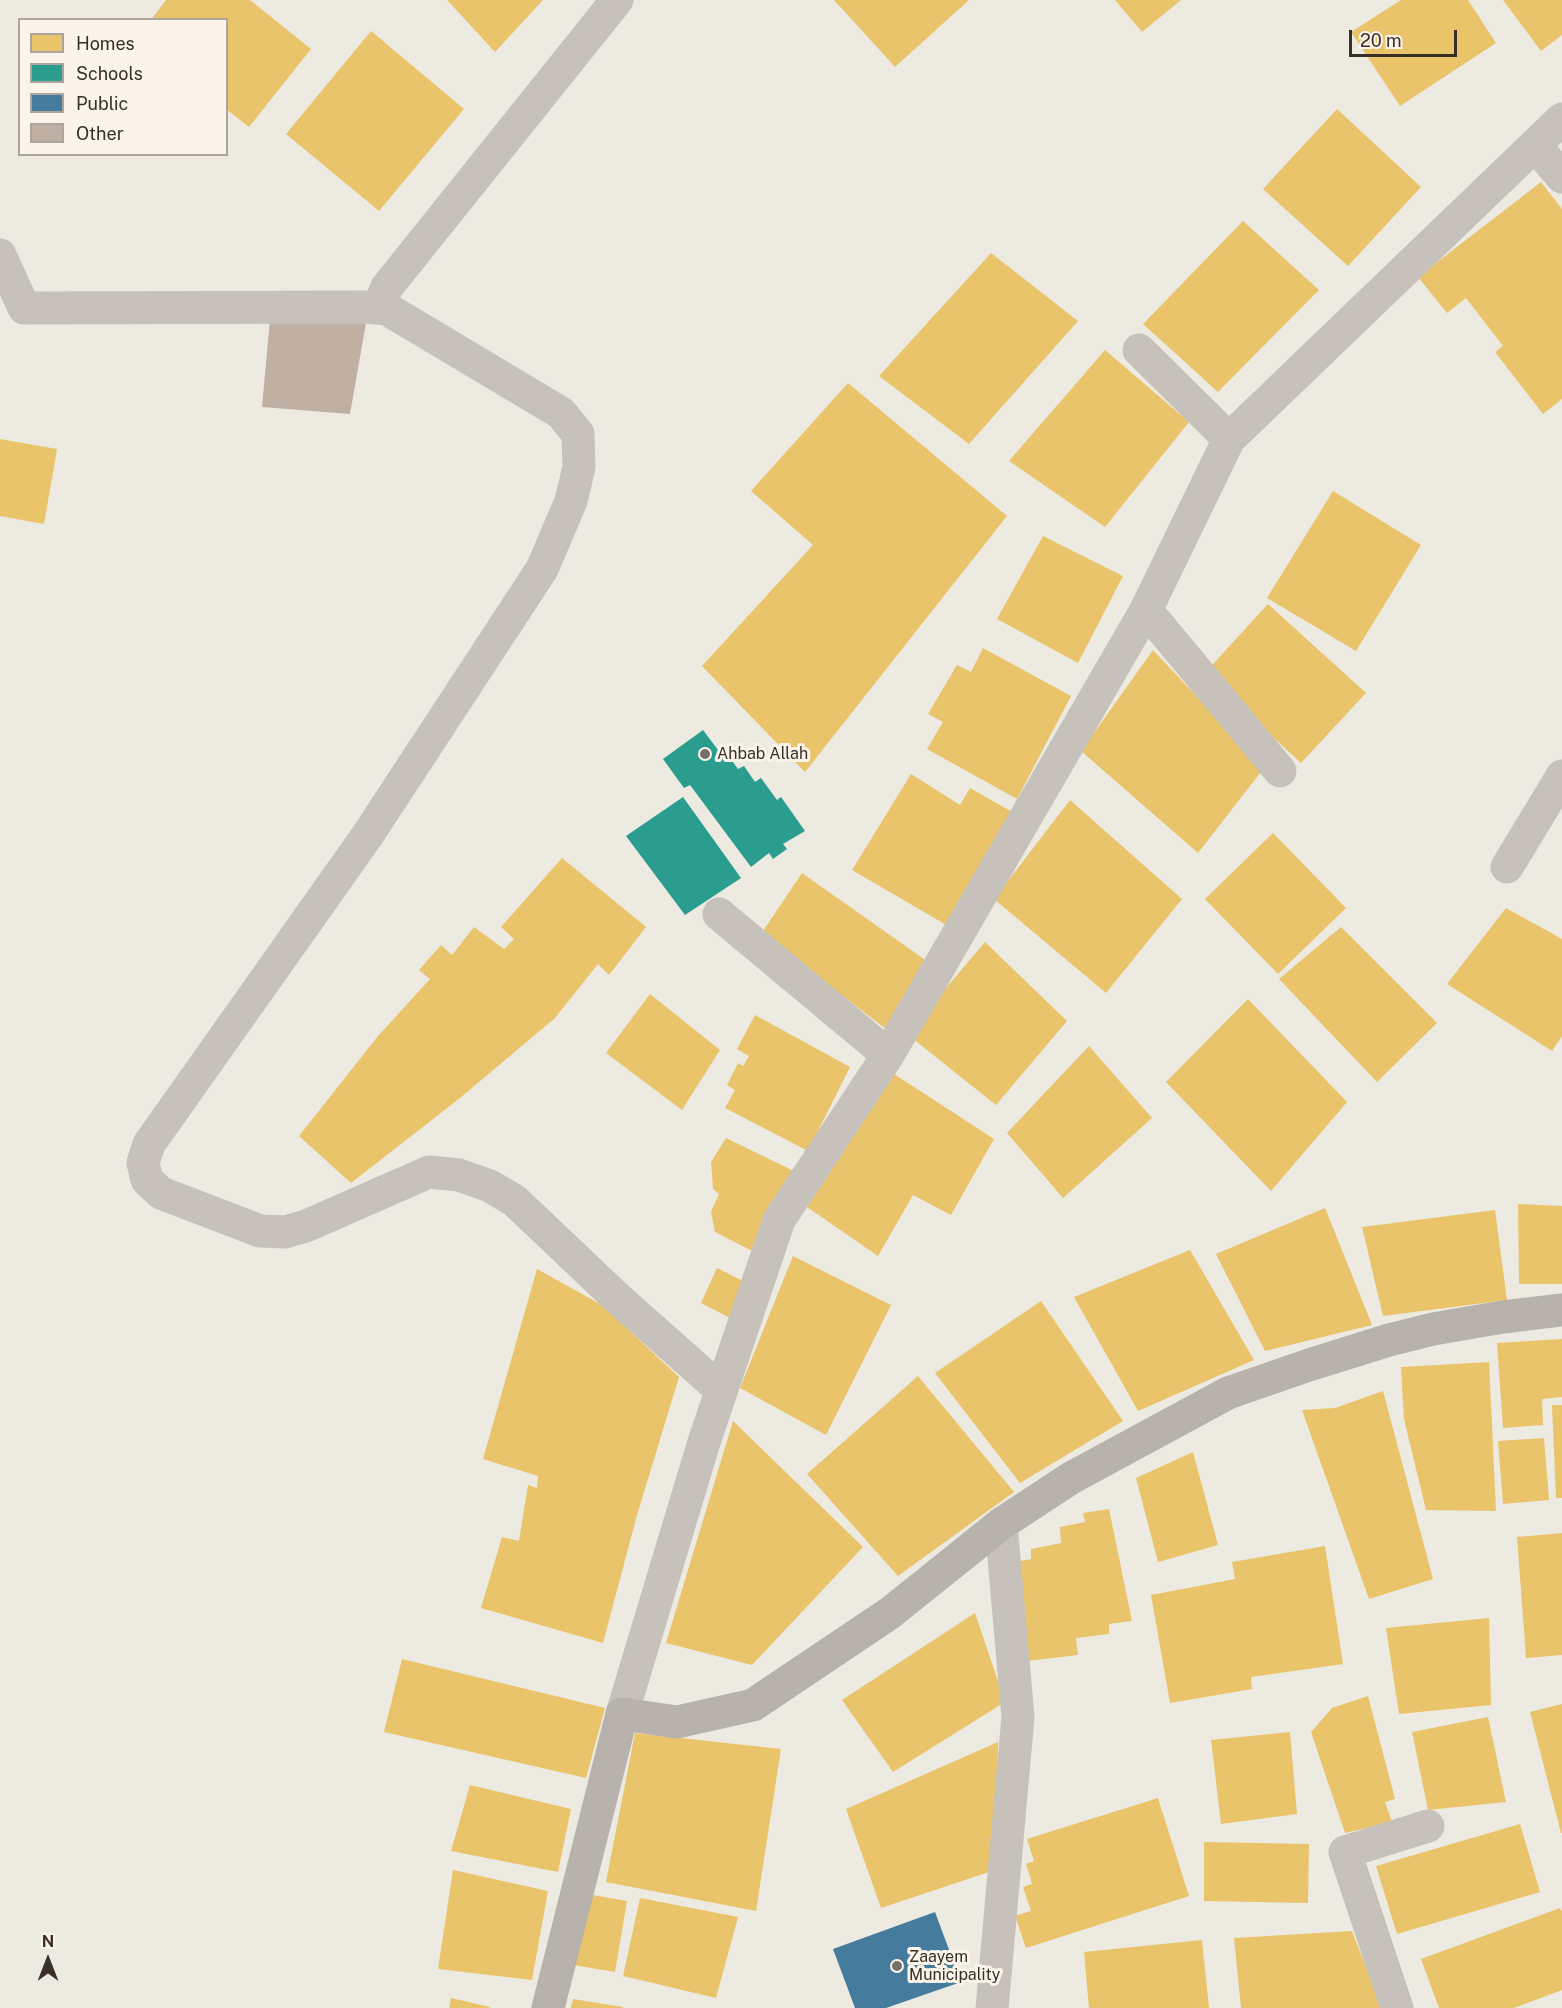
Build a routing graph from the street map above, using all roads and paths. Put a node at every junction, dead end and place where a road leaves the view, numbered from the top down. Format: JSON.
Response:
{"nodes":[{"id":1,"x":617,"y":0,"type":"edge"},
{"id":2,"x":1562,"y":118,"type":"edge"},
{"id":3,"x":1534,"y":145,"type":"junction"},
{"id":4,"x":1562,"y":177,"type":"edge"},
{"id":5,"x":0,"y":255,"type":"edge"},
{"id":6,"x":378,"y":308,"type":"junction"},
{"id":7,"x":1139,"y":350,"type":"dead end"},
{"id":8,"x":1229,"y":439,"type":"junction"},
{"id":9,"x":1146,"y":610,"type":"junction"},
{"id":10,"x":1280,"y":771,"type":"dead end"},
{"id":11,"x":1562,"y":776,"type":"edge"},
{"id":12,"x":1507,"y":867,"type":"dead end"},
{"id":13,"x":719,"y":914,"type":"dead end"},
{"id":14,"x":888,"y":1055,"type":"junction"},
{"id":15,"x":1562,"y":1310,"type":"edge"},
{"id":16,"x":721,"y":1390,"type":"junction"},
{"id":17,"x":1001,"y":1524,"type":"junction"},
{"id":18,"x":622,"y":1714,"type":"junction"},
{"id":19,"x":1428,"y":1826,"type":"dead end"},
{"id":20,"x":548,"y":2008,"type":"edge"},
{"id":21,"x":992,"y":2008,"type":"edge"},
{"id":22,"x":1397,"y":2008,"type":"edge"}],
"edges":[{"from":1,"to":6,"type":"street"},
{"from":2,"to":3,"type":"street"},
{"from":3,"to":4,"type":"street"},
{"from":3,"to":8,"type":"street"},
{"from":5,"to":6,"type":"street"},
{"from":6,"to":16,"type":"street"},
{"from":7,"to":8,"type":"street"},
{"from":8,"to":9,"type":"street"},
{"from":9,"to":10,"type":"street"},
{"from":9,"to":14,"type":"street"},
{"from":11,"to":12,"type":"street"},
{"from":13,"to":14,"type":"street"},
{"from":14,"to":16,"type":"street"},
{"from":15,"to":17,"type":"street"},
{"from":16,"to":18,"type":"street"},
{"from":17,"to":18,"type":"street"},
{"from":17,"to":21,"type":"street"},
{"from":18,"to":20,"type":"street"},
{"from":19,"to":22,"type":"street"}]}
